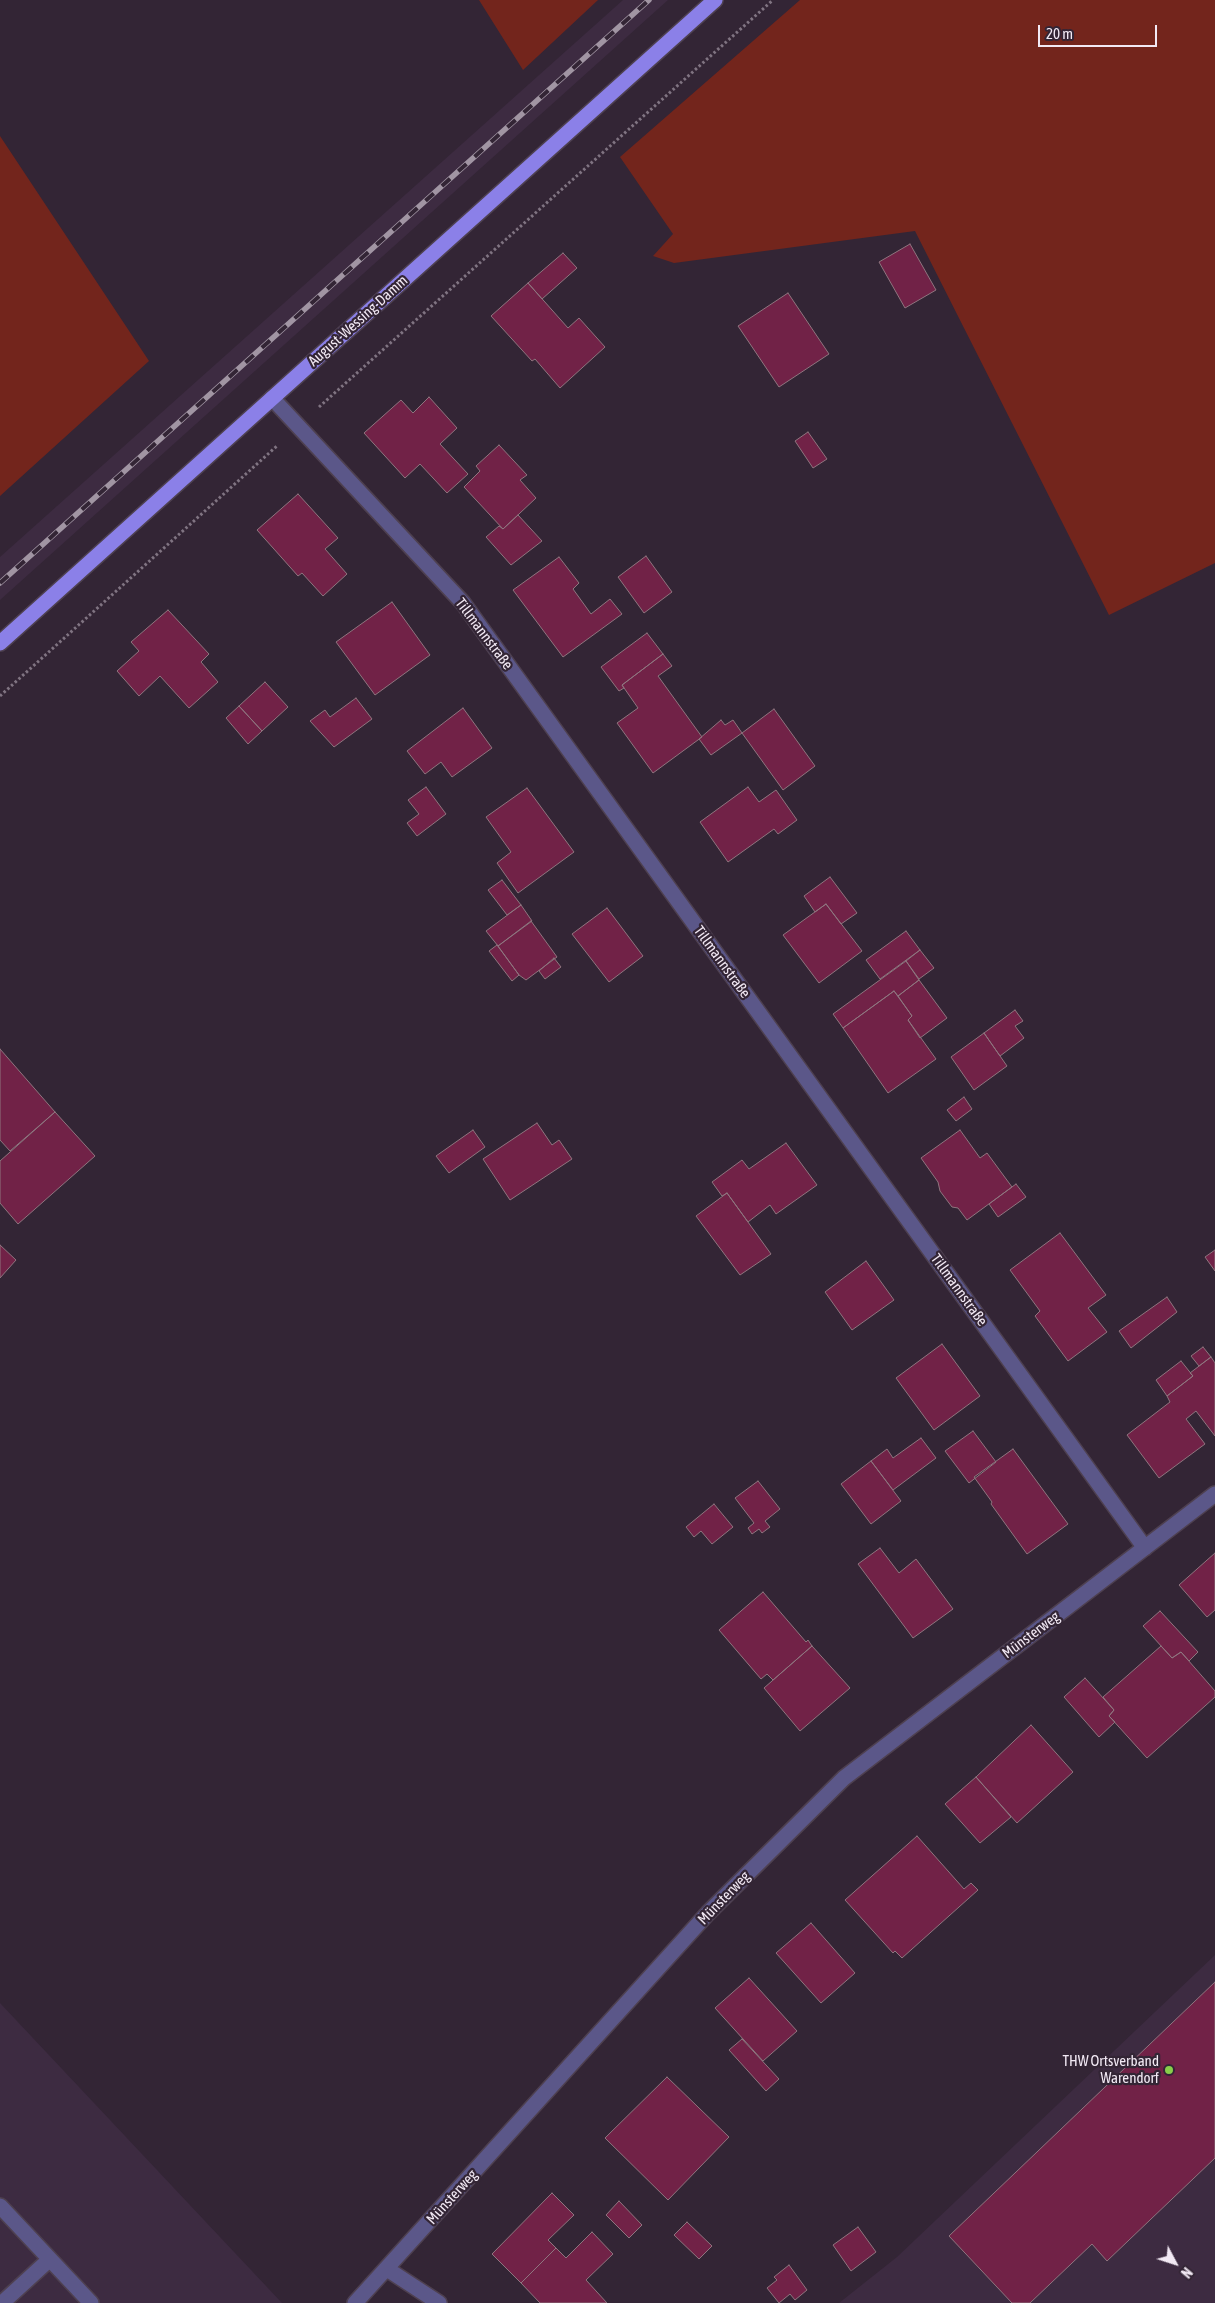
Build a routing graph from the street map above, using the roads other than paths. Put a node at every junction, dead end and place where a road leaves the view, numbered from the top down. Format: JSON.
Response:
{"nodes":[{"id":1,"x":715,"y":0,"type":"edge"},
{"id":2,"x":272,"y":398,"type":"junction"},
{"id":3,"x":0,"y":643,"type":"edge"},
{"id":4,"x":1215,"y":1494,"type":"edge"},
{"id":5,"x":1145,"y":1548,"type":"junction"},
{"id":6,"x":0,"y":2206,"type":"edge"},
{"id":7,"x":50,"y":2259,"type":"junction"},
{"id":8,"x":387,"y":2269,"type":"junction"},
{"id":9,"x":2,"y":2303,"type":"edge"},
{"id":10,"x":91,"y":2303,"type":"edge"},
{"id":11,"x":355,"y":2303,"type":"edge"},
{"id":12,"x":438,"y":2303,"type":"edge"}],
"edges":[{"from":1,"to":2,"type":"main road","name":"August-Wessing-Damm"},
{"from":2,"to":3,"type":"main road","name":"August-Wessing-Damm"},
{"from":2,"to":5,"type":"street","name":"Tillmannstraße"},
{"from":4,"to":5,"type":"street","name":"Münsterweg"},
{"from":5,"to":8,"type":"street","name":"Münsterweg"},
{"from":6,"to":7,"type":"street"},
{"from":7,"to":9,"type":"street"},
{"from":7,"to":10,"type":"street"},
{"from":8,"to":11,"type":"street","name":"Münsterweg"},
{"from":8,"to":12,"type":"street"}]}
